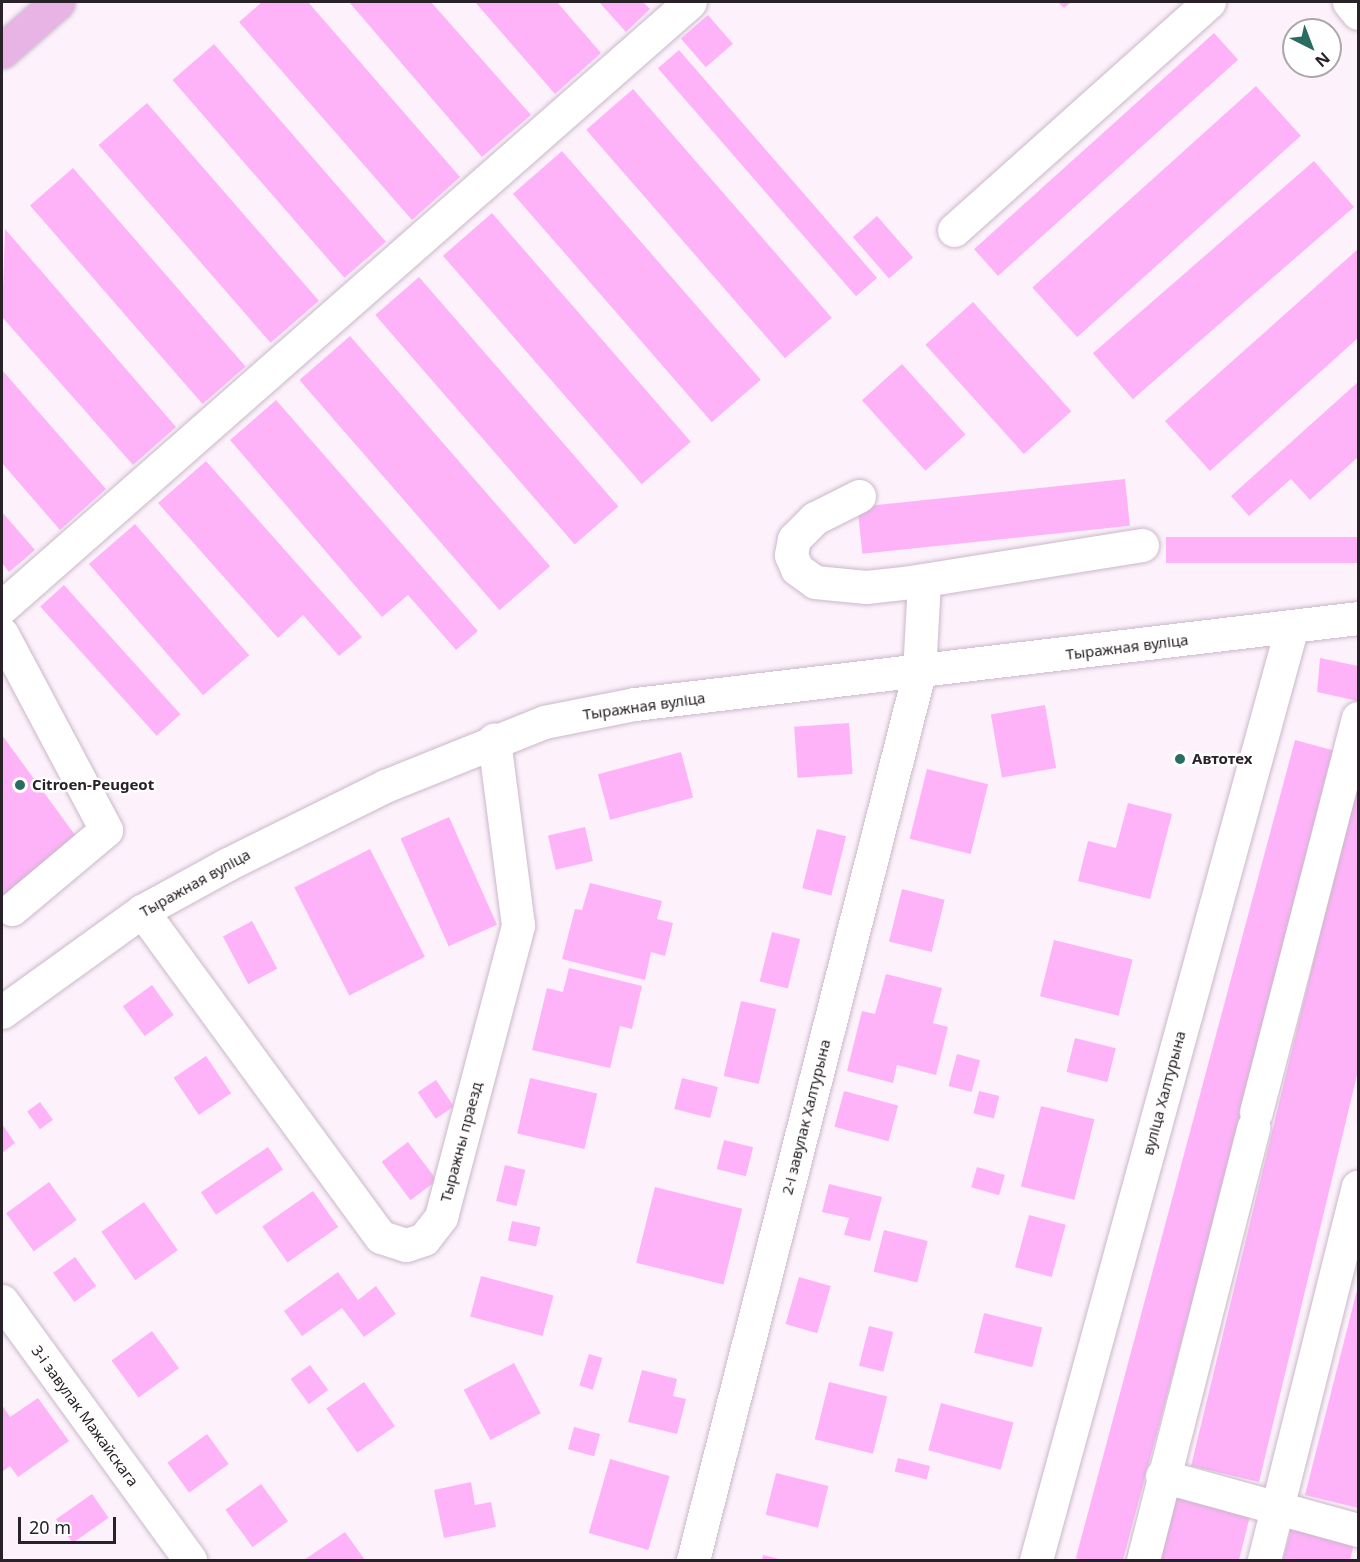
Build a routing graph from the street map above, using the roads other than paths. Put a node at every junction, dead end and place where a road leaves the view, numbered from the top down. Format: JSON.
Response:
{"nodes":[{"id":1,"x":58,"y":2,"type":"edge"},
{"id":2,"x":690,"y":2,"type":"edge"},
{"id":3,"x":1209,"y":2,"type":"edge"},
{"id":4,"x":1348,"y":2,"type":"edge"},
{"id":5,"x":1359,"y":13,"type":"edge"},
{"id":6,"x":2,"y":51,"type":"edge"},
{"id":7,"x":954,"y":230,"type":"dead end"},
{"id":8,"x":859,"y":496,"type":"dead end"},
{"id":9,"x":1142,"y":545,"type":"dead end"},
{"id":10,"x":924,"y":580,"type":"junction"},
{"id":11,"x":2,"y":607,"type":"edge"},
{"id":12,"x":1359,"y":618,"type":"edge"},
{"id":13,"x":1292,"y":626,"type":"junction"},
{"id":14,"x":2,"y":634,"type":"edge"},
{"id":15,"x":919,"y":673,"type":"junction"},
{"id":16,"x":1359,"y":718,"type":"edge"},
{"id":17,"x":494,"y":740,"type":"junction"},
{"id":18,"x":12,"y":909,"type":"dead end"},
{"id":19,"x":142,"y":911,"type":"junction"},
{"id":20,"x":2,"y":1012,"type":"edge"},
{"id":21,"x":1359,"y":1187,"type":"edge"},
{"id":22,"x":2,"y":1301,"type":"edge"},
{"id":23,"x":1162,"y":1476,"type":"junction"},
{"id":24,"x":1277,"y":1509,"type":"junction"},
{"id":25,"x":1359,"y":1530,"type":"edge"},
{"id":26,"x":190,"y":1560,"type":"edge"},
{"id":27,"x":693,"y":1560,"type":"edge"},
{"id":28,"x":1036,"y":1560,"type":"edge"},
{"id":29,"x":1143,"y":1560,"type":"edge"},
{"id":30,"x":1264,"y":1560,"type":"edge"}],
"edges":[{"from":1,"to":6,"type":"main road"},
{"from":2,"to":11,"type":"street"},
{"from":3,"to":7,"type":"street"},
{"from":4,"to":5,"type":"street"},
{"from":8,"to":10,"type":"street"},
{"from":9,"to":10,"type":"street"},
{"from":10,"to":15,"type":"street","name":"2-і завулак Халтурына"},
{"from":12,"to":13,"type":"street","name":"Тыражная вуліца"},
{"from":13,"to":15,"type":"street","name":"Тыражная вуліца"},
{"from":13,"to":28,"type":"street","name":"вуліца Халтурына"},
{"from":14,"to":18,"type":"street"},
{"from":15,"to":17,"type":"street","name":"Тыражная вуліца"},
{"from":15,"to":27,"type":"street","name":"2-і завулак Халтурына"},
{"from":16,"to":23,"type":"street"},
{"from":17,"to":19,"type":"street","name":"Тыражная вуліца"},
{"from":17,"to":19,"type":"street","name":"Тыражны праезд"},
{"from":19,"to":20,"type":"street","name":"Тыражная вуліца"},
{"from":21,"to":24,"type":"street"},
{"from":22,"to":26,"type":"street","name":"3-і завулак Мажайскага"},
{"from":23,"to":24,"type":"street"},
{"from":23,"to":29,"type":"street"},
{"from":24,"to":25,"type":"street"},
{"from":24,"to":30,"type":"street"}]}
